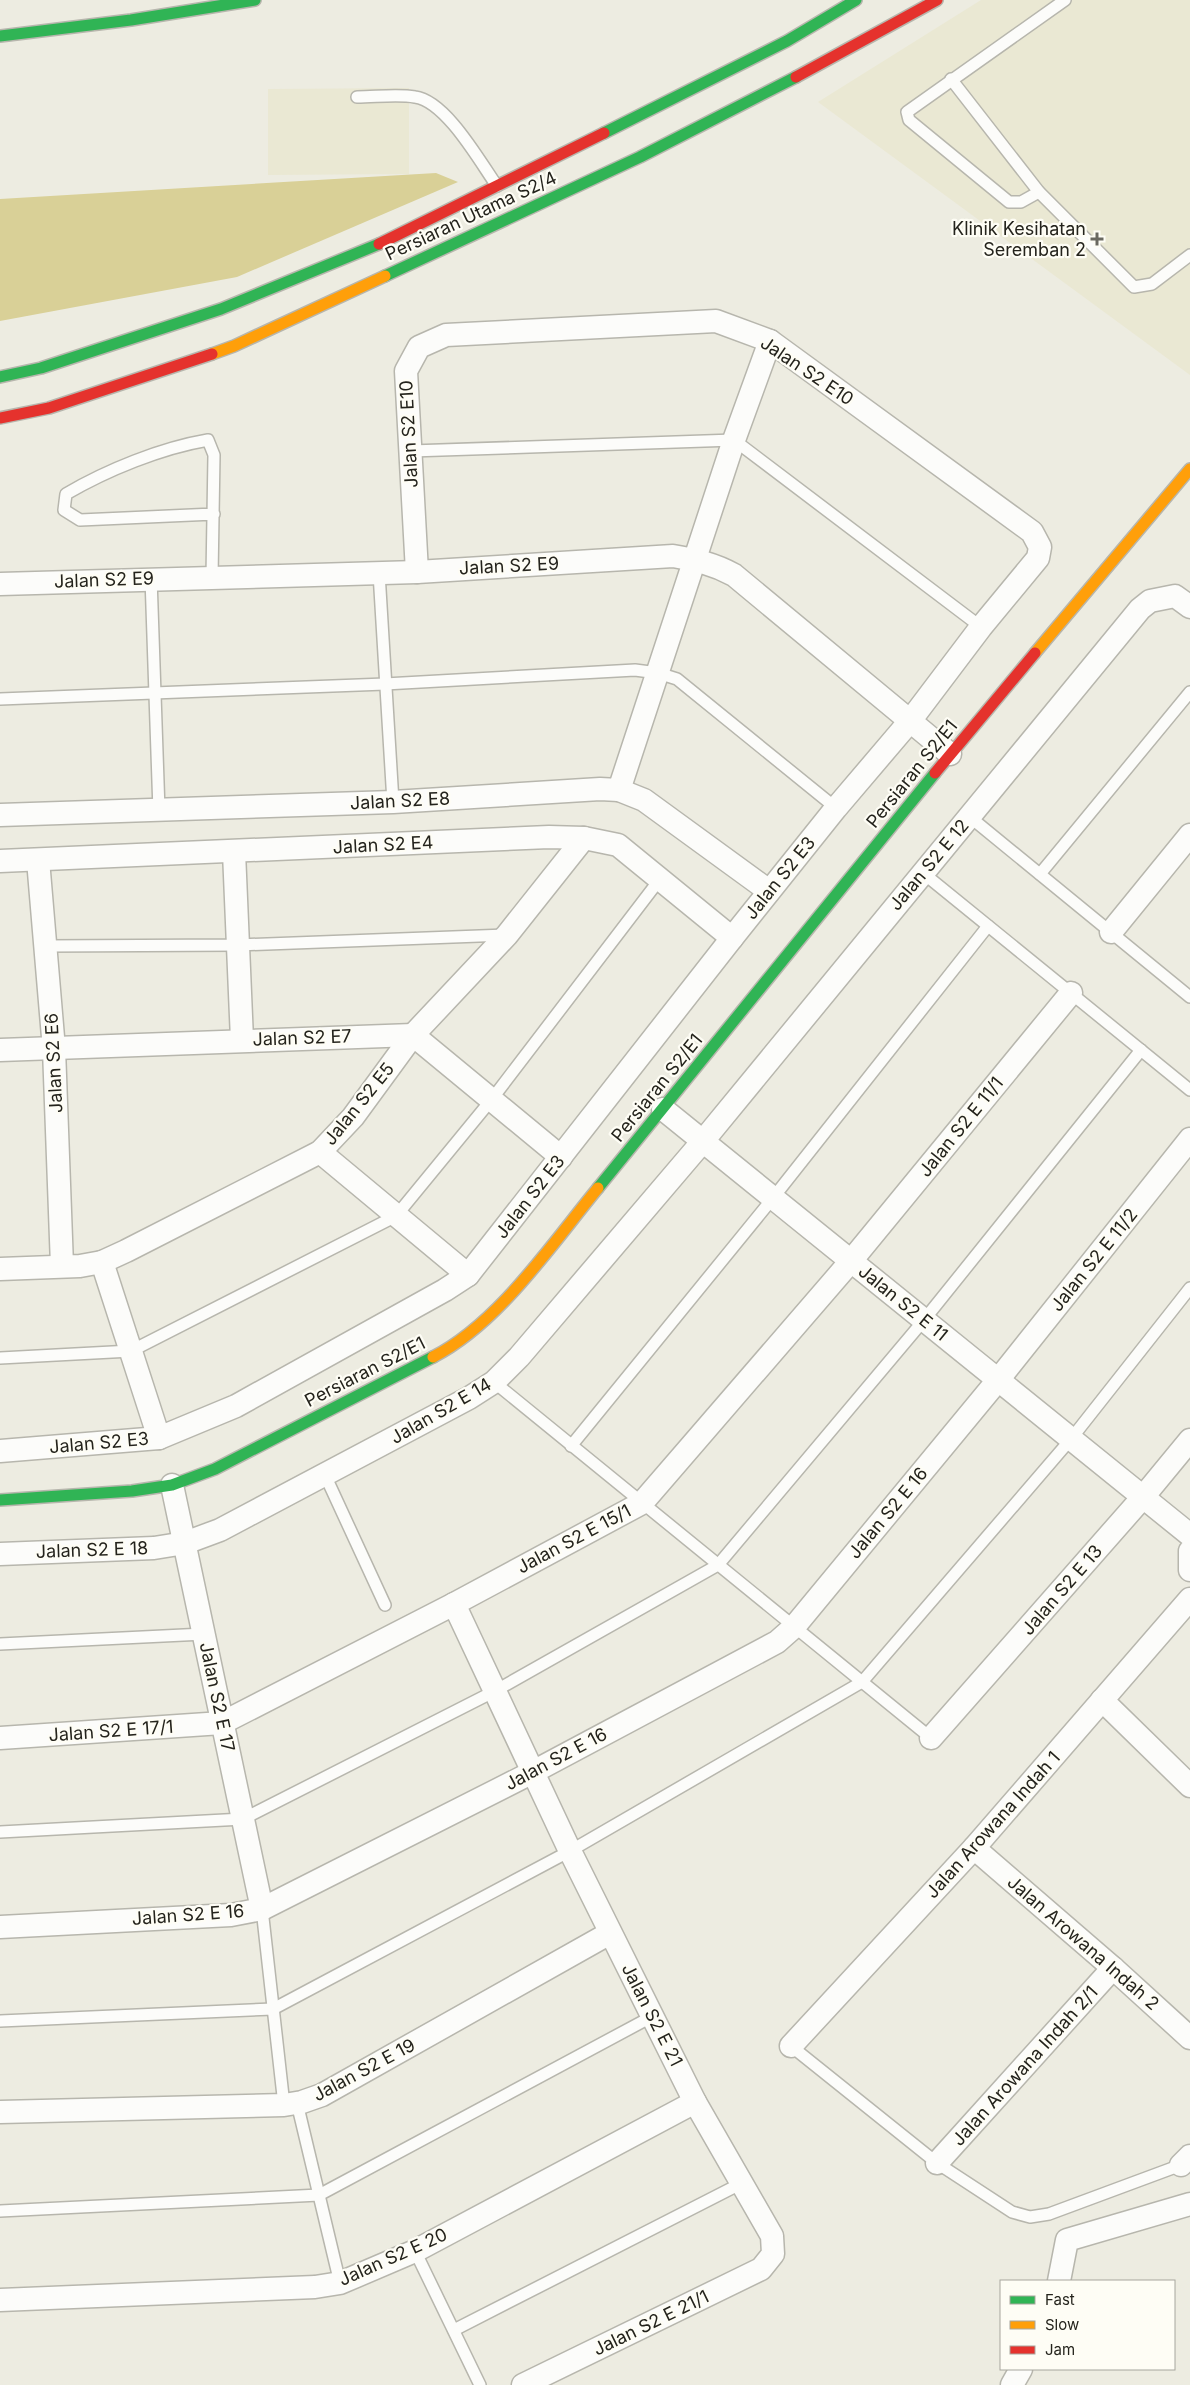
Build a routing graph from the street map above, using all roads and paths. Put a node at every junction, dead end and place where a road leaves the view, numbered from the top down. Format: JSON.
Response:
{"nodes":[{"id":1,"x":255,"y":0,"type":"edge"},
{"id":2,"x":856,"y":0,"type":"edge"},
{"id":3,"x":937,"y":0,"type":"edge"},
{"id":4,"x":1065,"y":0,"type":"edge"},
{"id":5,"x":0,"y":36,"type":"edge"},
{"id":6,"x":951,"y":79,"type":"junction"},
{"id":7,"x":357,"y":97,"type":"dead end"},
{"id":8,"x":497,"y":186,"type":"junction"},
{"id":9,"x":1039,"y":192,"type":"junction"},
{"id":10,"x":1190,"y":255,"type":"edge"},
{"id":11,"x":770,"y":341,"type":"junction"},
{"id":12,"x":0,"y":367,"type":"edge"},
{"id":13,"x":41,"y":368,"type":"junction"},
{"id":14,"x":0,"y":377,"type":"edge"},
{"id":15,"x":49,"y":408,"type":"junction"},
{"id":16,"x":0,"y":418,"type":"edge"},
{"id":17,"x":0,"y":429,"type":"edge"},
{"id":18,"x":734,"y":440,"type":"junction"},
{"id":19,"x":411,"y":450,"type":"junction"},
{"id":20,"x":1190,"y":469,"type":"edge"},
{"id":21,"x":214,"y":514,"type":"junction"},
{"id":22,"x":694,"y":559,"type":"junction"},
{"id":23,"x":417,"y":572,"type":"junction"},
{"id":24,"x":379,"y":573,"type":"junction"},
{"id":25,"x":212,"y":577,"type":"junction"},
{"id":26,"x":150,"y":578,"type":"junction"},
{"id":27,"x":0,"y":584,"type":"edge"},
{"id":28,"x":1190,"y":607,"type":"edge"},
{"id":29,"x":981,"y":627,"type":"junction"},
{"id":30,"x":658,"y":673,"type":"junction"},
{"id":31,"x":385,"y":684,"type":"junction"},
{"id":32,"x":1190,"y":692,"type":"edge"},
{"id":33,"x":156,"y":694,"type":"junction"},
{"id":34,"x":0,"y":699,"type":"edge"},
{"id":35,"x":910,"y":721,"type":"junction"},
{"id":36,"x":950,"y":754,"type":"junction"},
{"id":37,"x":619,"y":790,"type":"junction"},
{"id":38,"x":392,"y":802,"type":"junction"},
{"id":39,"x":836,"y":808,"type":"junction"},
{"id":40,"x":160,"y":811,"type":"junction"},
{"id":41,"x":0,"y":815,"type":"edge"},
{"id":42,"x":970,"y":817,"type":"junction"},
{"id":43,"x":1190,"y":835,"type":"edge"},
{"id":44,"x":584,"y":838,"type":"junction"},
{"id":45,"x":234,"y":852,"type":"junction"},
{"id":46,"x":38,"y":860,"type":"junction"},
{"id":47,"x":0,"y":861,"type":"edge"},
{"id":48,"x":923,"y":873,"type":"junction"},
{"id":49,"x":1040,"y":874,"type":"junction"},
{"id":50,"x":660,"y":879,"type":"junction"},
{"id":51,"x":769,"y":891,"type":"junction"},
{"id":52,"x":988,"y":926,"type":"junction"},
{"id":53,"x":1111,"y":932,"type":"junction"},
{"id":54,"x":507,"y":935,"type":"junction"},
{"id":55,"x":732,"y":938,"type":"junction"},
{"id":56,"x":238,"y":945,"type":"junction"},
{"id":57,"x":46,"y":946,"type":"junction"},
{"id":58,"x":1071,"y":993,"type":"junction"},
{"id":59,"x":1190,"y":997,"type":"edge"},
{"id":60,"x":413,"y":1035,"type":"junction"},
{"id":61,"x":242,"y":1040,"type":"junction"},
{"id":62,"x":54,"y":1049,"type":"junction"},
{"id":63,"x":0,"y":1050,"type":"edge"},
{"id":64,"x":1141,"y":1050,"type":"junction"},
{"id":65,"x":1190,"y":1090,"type":"edge"},
{"id":66,"x":492,"y":1098,"type":"junction"},
{"id":67,"x":663,"y":1109,"type":"junction"},
{"id":68,"x":1190,"y":1139,"type":"edge"},
{"id":69,"x":703,"y":1141,"type":"junction"},
{"id":70,"x":320,"y":1152,"type":"junction"},
{"id":71,"x":561,"y":1157,"type":"junction"},
{"id":72,"x":773,"y":1198,"type":"junction"},
{"id":73,"x":396,"y":1216,"type":"junction"},
{"id":74,"x":851,"y":1261,"type":"junction"},
{"id":75,"x":102,"y":1262,"type":"junction"},
{"id":76,"x":62,"y":1266,"type":"junction"},
{"id":77,"x":0,"y":1269,"type":"edge"},
{"id":78,"x":468,"y":1275,"type":"junction"},
{"id":79,"x":1190,"y":1288,"type":"edge"},
{"id":80,"x":924,"y":1320,"type":"junction"},
{"id":81,"x":131,"y":1351,"type":"junction"},
{"id":82,"x":0,"y":1358,"type":"edge"},
{"id":83,"x":998,"y":1380,"type":"junction"},
{"id":84,"x":494,"y":1382,"type":"junction"},
{"id":85,"x":159,"y":1438,"type":"junction"},
{"id":86,"x":1071,"y":1439,"type":"junction"},
{"id":87,"x":1190,"y":1440,"type":"edge"},
{"id":88,"x":571,"y":1446,"type":"junction"},
{"id":89,"x":0,"y":1451,"type":"edge"},
{"id":90,"x":325,"y":1475,"type":"junction"},
{"id":91,"x":172,"y":1485,"type":"junction"},
{"id":92,"x":1144,"y":1498,"type":"junction"},
{"id":93,"x":0,"y":1500,"type":"edge"},
{"id":94,"x":642,"y":1503,"type":"junction"},
{"id":95,"x":1190,"y":1535,"type":"edge"},
{"id":96,"x":185,"y":1543,"type":"junction"},
{"id":97,"x":1190,"y":1551,"type":"edge"},
{"id":98,"x":0,"y":1554,"type":"edge"},
{"id":99,"x":718,"y":1565,"type":"junction"},
{"id":100,"x":1190,"y":1570,"type":"edge"},
{"id":101,"x":1190,"y":1599,"type":"edge"},
{"id":102,"x":454,"y":1604,"type":"junction"},
{"id":103,"x":385,"y":1605,"type":"dead end"},
{"id":104,"x":794,"y":1627,"type":"junction"},
{"id":105,"x":204,"y":1634,"type":"junction"},
{"id":106,"x":0,"y":1644,"type":"edge"},
{"id":107,"x":862,"y":1682,"type":"junction"},
{"id":108,"x":495,"y":1691,"type":"junction"},
{"id":109,"x":1102,"y":1700,"type":"junction"},
{"id":110,"x":222,"y":1723,"type":"junction"},
{"id":111,"x":0,"y":1738,"type":"edge"},
{"id":112,"x":931,"y":1738,"type":"joint"},
{"id":113,"x":533,"y":1772,"type":"junction"},
{"id":114,"x":1190,"y":1786,"type":"edge"},
{"id":115,"x":243,"y":1819,"type":"junction"},
{"id":116,"x":0,"y":1832,"type":"edge"},
{"id":117,"x":974,"y":1848,"type":"junction"},
{"id":118,"x":570,"y":1851,"type":"junction"},
{"id":119,"x":262,"y":1909,"type":"junction"},
{"id":120,"x":0,"y":1927,"type":"edge"},
{"id":121,"x":610,"y":1933,"type":"junction"},
{"id":122,"x":1113,"y":1968,"type":"junction"},
{"id":123,"x":273,"y":2009,"type":"junction"},
{"id":124,"x":653,"y":2016,"type":"junction"},
{"id":125,"x":0,"y":2021,"type":"edge"},
{"id":126,"x":1190,"y":2038,"type":"edge"},
{"id":127,"x":791,"y":2046,"type":"joint"},
{"id":128,"x":695,"y":2102,"type":"junction"},
{"id":129,"x":291,"y":2104,"type":"junction"},
{"id":130,"x":0,"y":2112,"type":"edge"},
{"id":131,"x":1186,"y":2161,"type":"edge"},
{"id":132,"x":937,"y":2164,"type":"junction"},
{"id":133,"x":742,"y":2183,"type":"junction"},
{"id":134,"x":319,"y":2195,"type":"junction"},
{"id":135,"x":1190,"y":2204,"type":"edge"},
{"id":136,"x":0,"y":2211,"type":"edge"},
{"id":137,"x":416,"y":2251,"type":"junction"},
{"id":138,"x":773,"y":2254,"type":"joint"},
{"id":139,"x":1059,"y":2280,"type":"edge"},
{"id":140,"x":340,"y":2282,"type":"junction"},
{"id":141,"x":0,"y":2300,"type":"edge"},
{"id":142,"x":454,"y":2330,"type":"junction"},
{"id":143,"x":1020,"y":2370,"type":"edge"},
{"id":144,"x":480,"y":2385,"type":"edge"},
{"id":145,"x":524,"y":2385,"type":"edge"},
{"id":146,"x":1012,"y":2385,"type":"edge"}],
"edges":[{"from":1,"to":5,"type":"main road"},
{"from":2,"to":8,"type":"main road","name":"Persiaran Utama S2/4"},
{"from":3,"to":15,"type":"main road","name":"Persiaran Utama S2/4"},
{"from":4,"to":6,"type":"lane"},
{"from":6,"to":9,"type":"lane"},
{"from":6,"to":9,"type":"lane"},
{"from":7,"to":8,"type":"lane"},
{"from":8,"to":13,"type":"main road","name":"Persiaran Utama S2/4"},
{"from":9,"to":10,"type":"lane"},
{"from":11,"to":18,"type":"street"},
{"from":11,"to":19,"type":"street","name":"Jalan S2 E10"},
{"from":11,"to":29,"type":"street","name":"Jalan S2 E10"},
{"from":12,"to":13,"type":"main road"},
{"from":13,"to":14,"type":"main road","name":"Persiaran Utama S2/4"},
{"from":15,"to":16,"type":"main road","name":"Persiaran Utama S2/4"},
{"from":15,"to":17,"type":"main road"},
{"from":18,"to":19,"type":"lane"},
{"from":18,"to":22,"type":"street"},
{"from":18,"to":29,"type":"lane"},
{"from":19,"to":23,"type":"street","name":"Jalan S2 E10"},
{"from":20,"to":36,"type":"main road","name":"Persiaran S2/E1"},
{"from":21,"to":21,"type":"lane"},
{"from":21,"to":25,"type":"lane"},
{"from":22,"to":23,"type":"street","name":"Jalan S2 E9"},
{"from":22,"to":30,"type":"street"},
{"from":22,"to":35,"type":"street","name":"Jalan S2 E9"},
{"from":23,"to":24,"type":"street","name":"Jalan S2 E9"},
{"from":24,"to":25,"type":"street","name":"Jalan S2 E9"},
{"from":24,"to":31,"type":"lane"},
{"from":25,"to":26,"type":"street","name":"Jalan S2 E9"},
{"from":26,"to":27,"type":"street","name":"Jalan S2 E9"},
{"from":26,"to":33,"type":"lane"},
{"from":28,"to":42,"type":"street","name":"Jalan S2 E 12"},
{"from":29,"to":35,"type":"street","name":"Jalan S2 E10"},
{"from":30,"to":31,"type":"lane"},
{"from":30,"to":37,"type":"street"},
{"from":30,"to":39,"type":"lane"},
{"from":31,"to":33,"type":"lane"},
{"from":31,"to":38,"type":"lane"},
{"from":32,"to":49,"type":"lane"},
{"from":33,"to":34,"type":"lane"},
{"from":33,"to":40,"type":"lane"},
{"from":35,"to":36,"type":"street","name":"Jalan S2 E9"},
{"from":35,"to":39,"type":"street","name":"Jalan S2 E3"},
{"from":36,"to":67,"type":"main road","name":"Persiaran S2/E1"},
{"from":37,"to":38,"type":"street","name":"Jalan S2 E8"},
{"from":37,"to":51,"type":"street","name":"Jalan S2 E8"},
{"from":38,"to":40,"type":"street","name":"Jalan S2 E8"},
{"from":39,"to":51,"type":"street","name":"Jalan S2 E3"},
{"from":40,"to":41,"type":"street","name":"Jalan S2 E8"},
{"from":42,"to":48,"type":"street","name":"Jalan S2 E 12"},
{"from":42,"to":49,"type":"lane"},
{"from":43,"to":53,"type":"street"},
{"from":44,"to":45,"type":"street","name":"Jalan S2 E4"},
{"from":44,"to":50,"type":"street","name":"Jalan S2 E4"},
{"from":44,"to":54,"type":"street","name":"Jalan S2 E5"},
{"from":45,"to":46,"type":"street","name":"Jalan S2 E4"},
{"from":45,"to":56,"type":"street"},
{"from":46,"to":47,"type":"street","name":"Jalan S2 E4"},
{"from":46,"to":57,"type":"street","name":"Jalan S2 E6"},
{"from":48,"to":52,"type":"lane"},
{"from":48,"to":69,"type":"street","name":"Jalan S2 E 12"},
{"from":49,"to":53,"type":"lane"},
{"from":50,"to":55,"type":"street","name":"Jalan S2 E4"},
{"from":50,"to":66,"type":"lane"},
{"from":51,"to":55,"type":"street","name":"Jalan S2 E3"},
{"from":52,"to":58,"type":"lane"},
{"from":52,"to":72,"type":"lane"},
{"from":53,"to":59,"type":"lane"},
{"from":54,"to":56,"type":"lane"},
{"from":54,"to":60,"type":"street","name":"Jalan S2 E5"},
{"from":55,"to":71,"type":"street","name":"Jalan S2 E3"},
{"from":56,"to":57,"type":"lane"},
{"from":56,"to":61,"type":"street"},
{"from":57,"to":62,"type":"street","name":"Jalan S2 E6"},
{"from":58,"to":64,"type":"lane"},
{"from":58,"to":74,"type":"street","name":"Jalan S2 E 11/1"},
{"from":60,"to":61,"type":"street","name":"Jalan S2 E7"},
{"from":60,"to":66,"type":"street"},
{"from":60,"to":70,"type":"street","name":"Jalan S2 E5"},
{"from":61,"to":62,"type":"street","name":"Jalan S2 E7"},
{"from":62,"to":63,"type":"street","name":"Jalan S2 E7"},
{"from":62,"to":76,"type":"street","name":"Jalan S2 E6"},
{"from":64,"to":65,"type":"lane"},
{"from":64,"to":80,"type":"lane"},
{"from":66,"to":71,"type":"street"},
{"from":66,"to":73,"type":"lane"},
{"from":67,"to":69,"type":"street","name":"Jalan S2 E 11"},
{"from":67,"to":91,"type":"main road","name":"Persiaran S2/E1"},
{"from":68,"to":83,"type":"street","name":"Jalan S2 E 11/2"},
{"from":69,"to":72,"type":"street","name":"Jalan S2 E 11"},
{"from":69,"to":84,"type":"street","name":"Jalan S2 E 14"},
{"from":70,"to":73,"type":"street"},
{"from":70,"to":75,"type":"street","name":"Jalan S2 E5"},
{"from":71,"to":78,"type":"street","name":"Jalan S2 E3"},
{"from":72,"to":74,"type":"street","name":"Jalan S2 E 11"},
{"from":72,"to":88,"type":"lane"},
{"from":73,"to":78,"type":"street"},
{"from":73,"to":81,"type":"lane"},
{"from":74,"to":80,"type":"street","name":"Jalan S2 E 11"},
{"from":74,"to":94,"type":"street","name":"Jalan S2 E 15/1"},
{"from":75,"to":76,"type":"street","name":"Jalan S2 E5"},
{"from":75,"to":81,"type":"street"},
{"from":76,"to":77,"type":"street","name":"Jalan S2 E5"},
{"from":78,"to":85,"type":"street","name":"Jalan S2 E3"},
{"from":79,"to":86,"type":"lane"},
{"from":80,"to":83,"type":"street","name":"Jalan S2 E 11"},
{"from":80,"to":99,"type":"lane"},
{"from":81,"to":82,"type":"lane"},
{"from":81,"to":85,"type":"street"},
{"from":83,"to":86,"type":"street","name":"Jalan S2 E 11"},
{"from":83,"to":104,"type":"street","name":"Jalan S2 E 16"},
{"from":84,"to":88,"type":"lane"},
{"from":84,"to":90,"type":"street","name":"Jalan S2 E 14"},
{"from":85,"to":89,"type":"street","name":"Jalan S2 E3"},
{"from":86,"to":92,"type":"street","name":"Jalan S2 E 11"},
{"from":86,"to":107,"type":"lane"},
{"from":87,"to":92,"type":"street","name":"Jalan S2 E 13"},
{"from":88,"to":94,"type":"lane"},
{"from":90,"to":96,"type":"street","name":"Jalan S2 E 14"},
{"from":90,"to":103,"type":"lane"},
{"from":91,"to":93,"type":"main road","name":"Persiaran S2/E1"},
{"from":91,"to":96,"type":"street","name":"Jalan S2 E 17"},
{"from":92,"to":95,"type":"street","name":"Jalan S2 E 11"},
{"from":92,"to":112,"type":"street","name":"Jalan S2 E 13"},
{"from":94,"to":99,"type":"lane"},
{"from":94,"to":102,"type":"street","name":"Jalan S2 E 15/1"},
{"from":96,"to":98,"type":"street","name":"Jalan S2 E 18"},
{"from":96,"to":105,"type":"street","name":"Jalan S2 E 17"},
{"from":97,"to":100,"type":"street"},
{"from":99,"to":104,"type":"lane"},
{"from":99,"to":108,"type":"lane"},
{"from":101,"to":109,"type":"street","name":"Jalan Arowana Indah 1"},
{"from":102,"to":108,"type":"street","name":"Jalan S2 E 21"},
{"from":102,"to":110,"type":"street","name":"Jalan S2 E 15/1"},
{"from":104,"to":107,"type":"lane"},
{"from":104,"to":113,"type":"street","name":"Jalan S2 E 16"},
{"from":105,"to":106,"type":"lane"},
{"from":105,"to":110,"type":"street","name":"Jalan S2 E 17"},
{"from":107,"to":112,"type":"lane"},
{"from":107,"to":118,"type":"lane"},
{"from":108,"to":113,"type":"street","name":"Jalan S2 E 21"},
{"from":108,"to":115,"type":"lane"},
{"from":109,"to":114,"type":"street"},
{"from":109,"to":117,"type":"street","name":"Jalan Arowana Indah 1"},
{"from":110,"to":111,"type":"street","name":"Jalan S2 E 17/1"},
{"from":110,"to":115,"type":"street","name":"Jalan S2 E 17"},
{"from":113,"to":118,"type":"street","name":"Jalan S2 E 21"},
{"from":113,"to":119,"type":"street","name":"Jalan S2 E 16"},
{"from":115,"to":116,"type":"lane"},
{"from":115,"to":119,"type":"street","name":"Jalan S2 E 17"},
{"from":117,"to":122,"type":"street","name":"Jalan Arowana Indah 2"},
{"from":117,"to":127,"type":"street","name":"Jalan Arowana Indah 1"},
{"from":118,"to":121,"type":"street","name":"Jalan S2 E 21"},
{"from":118,"to":123,"type":"lane"},
{"from":119,"to":120,"type":"street","name":"Jalan S2 E 16"},
{"from":119,"to":123,"type":"lane"},
{"from":121,"to":124,"type":"street","name":"Jalan S2 E 21"},
{"from":121,"to":129,"type":"street","name":"Jalan S2 E 19"},
{"from":122,"to":126,"type":"street","name":"Jalan Arowana Indah 2"},
{"from":122,"to":132,"type":"street","name":"Jalan Arowana Indah 2/1"},
{"from":123,"to":125,"type":"lane"},
{"from":123,"to":129,"type":"lane"},
{"from":124,"to":128,"type":"street","name":"Jalan S2 E 21"},
{"from":124,"to":134,"type":"lane"},
{"from":127,"to":132,"type":"lane"},
{"from":128,"to":133,"type":"street","name":"Jalan S2 E 21"},
{"from":128,"to":137,"type":"street","name":"Jalan S2 E 20"},
{"from":129,"to":130,"type":"street","name":"Jalan S2 E 19"},
{"from":129,"to":134,"type":"lane"},
{"from":131,"to":132,"type":"lane"},
{"from":133,"to":138,"type":"street","name":"Jalan S2 E 21"},
{"from":133,"to":142,"type":"lane"},
{"from":134,"to":136,"type":"lane"},
{"from":134,"to":140,"type":"lane"},
{"from":135,"to":139,"type":"street"},
{"from":137,"to":140,"type":"street","name":"Jalan S2 E 20"},
{"from":137,"to":142,"type":"lane"},
{"from":138,"to":145,"type":"street","name":"Jalan S2 E 21/1"},
{"from":140,"to":141,"type":"street","name":"Jalan S2 E 20"},
{"from":142,"to":144,"type":"lane"},
{"from":143,"to":146,"type":"street"}]}
